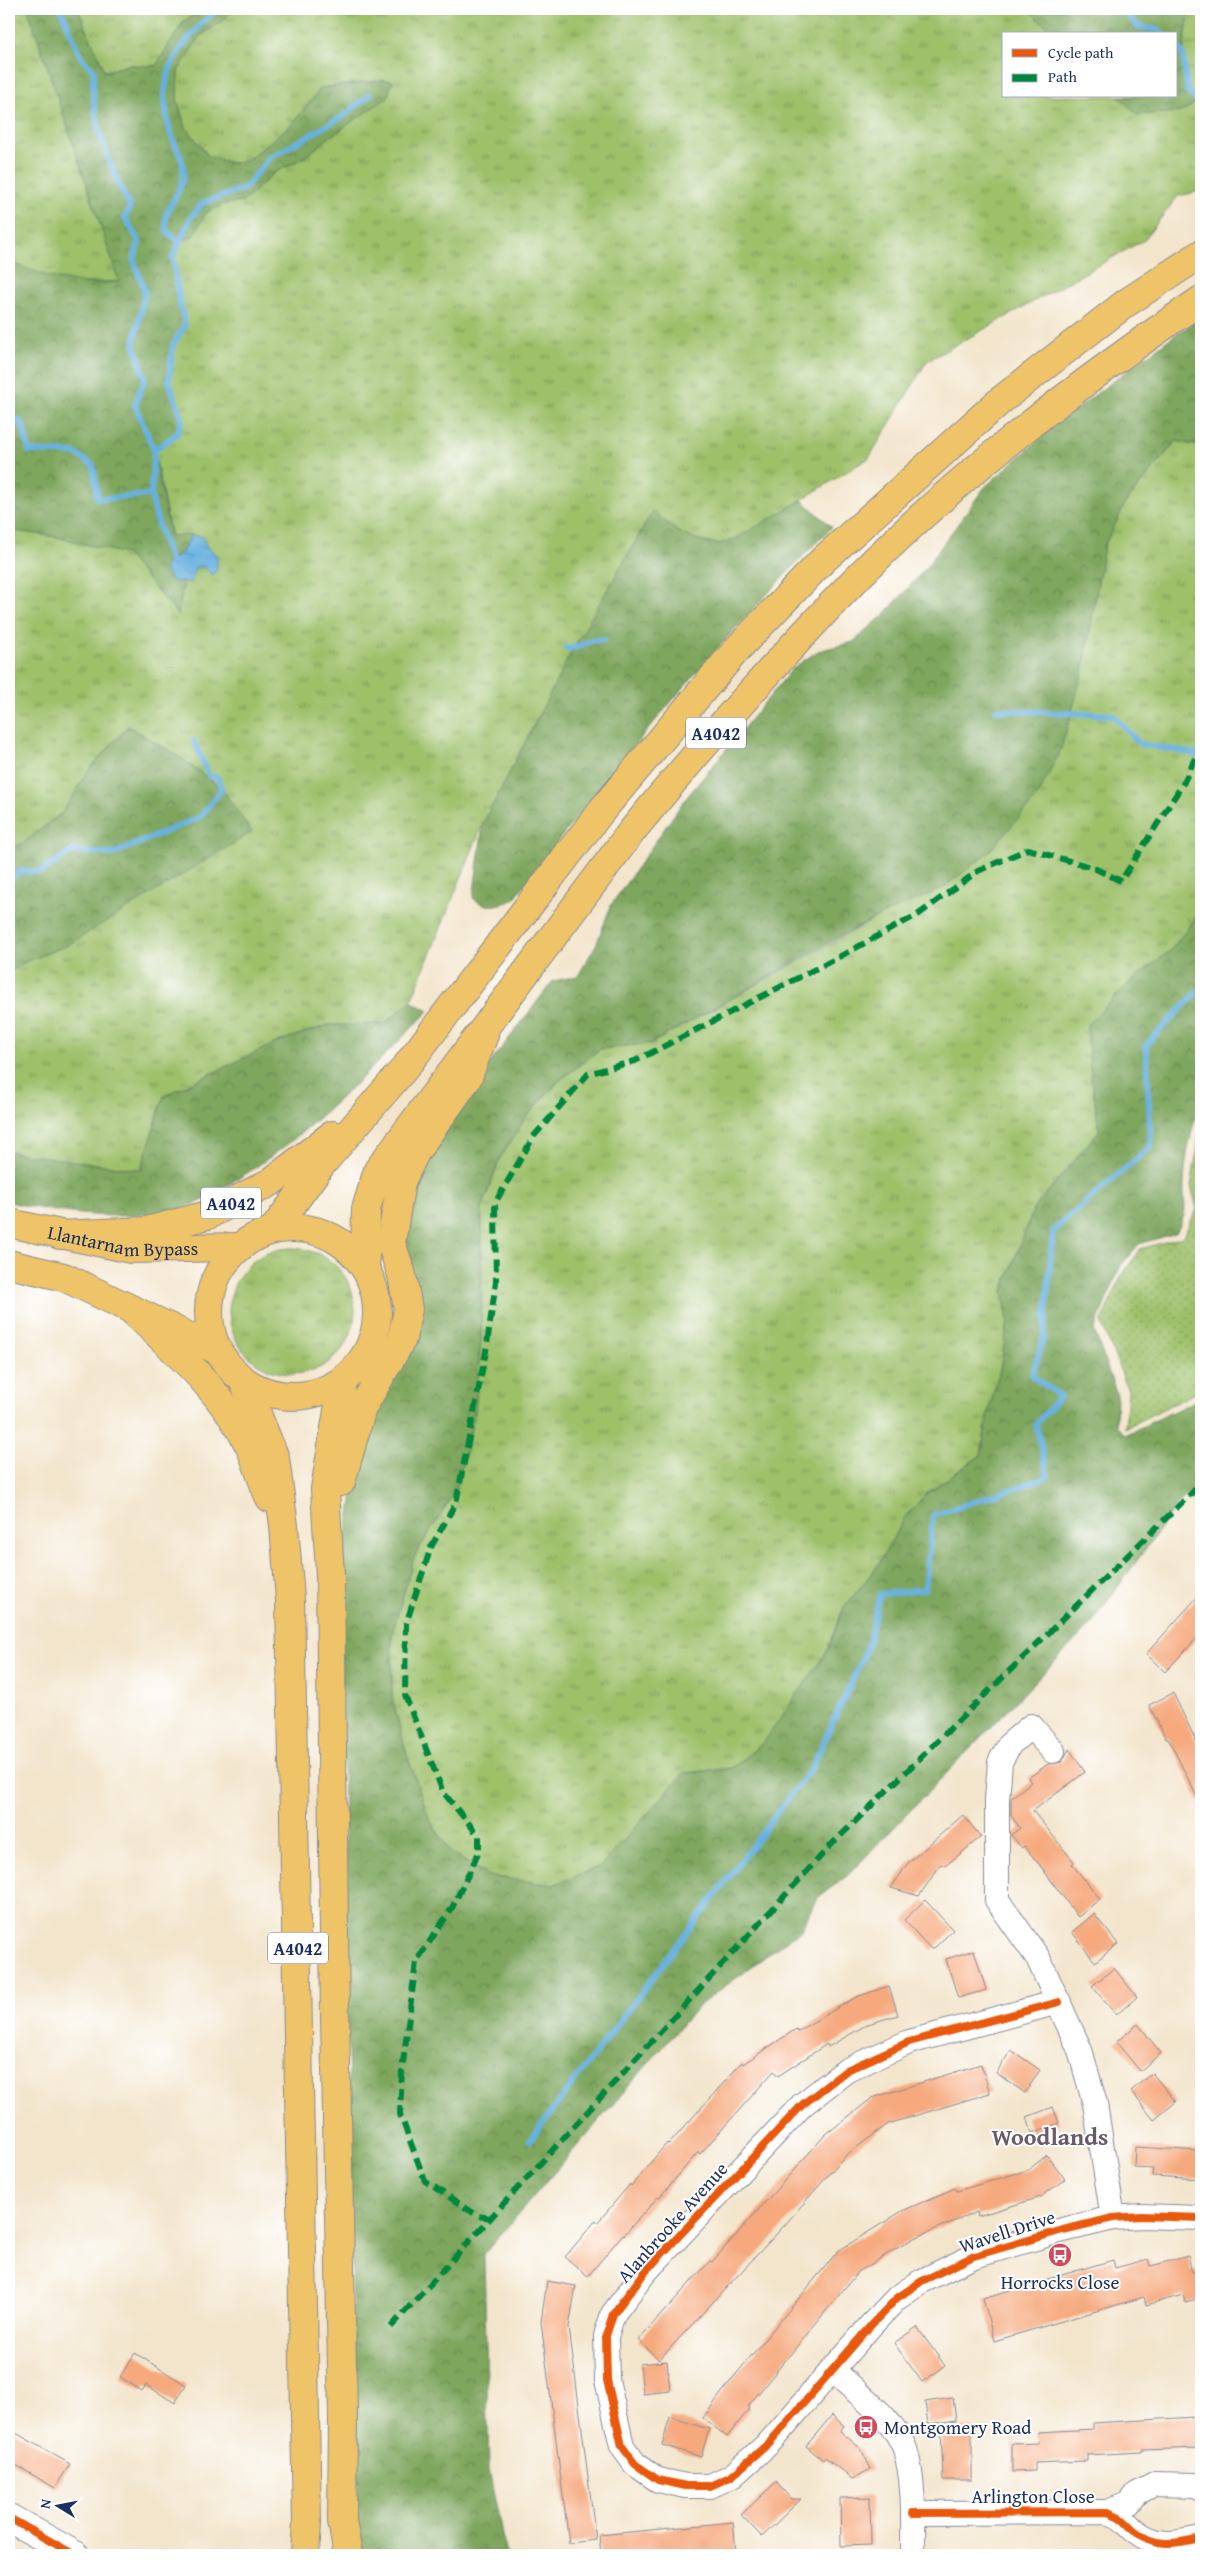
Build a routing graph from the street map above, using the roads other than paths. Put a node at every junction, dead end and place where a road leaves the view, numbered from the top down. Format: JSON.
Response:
{"nodes":[{"id":1,"x":1201,"y":254,"type":"edge"},
{"id":2,"x":1201,"y":300,"type":"edge"},
{"id":3,"x":488,"y":1024,"type":"junction"},
{"id":4,"x":375,"y":1102,"type":"junction"},
{"id":5,"x":9,"y":1223,"type":"edge"},
{"id":6,"x":274,"y":1229,"type":"junction"},
{"id":7,"x":60,"y":1235,"type":"junction"},
{"id":8,"x":239,"y":1247,"type":"junction"},
{"id":9,"x":9,"y":1264,"type":"edge"},
{"id":10,"x":365,"y":1268,"type":"junction"},
{"id":11,"x":129,"y":1308,"type":"junction"},
{"id":12,"x":217,"y":1350,"type":"junction"},
{"id":13,"x":243,"y":1380,"type":"junction"},
{"id":14,"x":343,"y":1380,"type":"junction"},
{"id":15,"x":284,"y":1526,"type":"junction"},
{"id":16,"x":330,"y":1574,"type":"junction"},
{"id":17,"x":1053,"y":1752,"type":"dead end"},
{"id":18,"x":1059,"y":2002,"type":"junction"},
{"id":19,"x":1113,"y":2218,"type":"junction"},
{"id":20,"x":1201,"y":2218,"type":"edge"},
{"id":21,"x":833,"y":2370,"type":"junction"},
{"id":22,"x":1201,"y":2488,"type":"edge"},
{"id":23,"x":1108,"y":2512,"type":"junction"},
{"id":24,"x":913,"y":2514,"type":"junction"},
{"id":25,"x":9,"y":2518,"type":"edge"},
{"id":26,"x":1201,"y":2538,"type":"edge"},
{"id":27,"x":75,"y":2555,"type":"edge"},
{"id":28,"x":305,"y":2555,"type":"edge"},
{"id":29,"x":348,"y":2555,"type":"edge"},
{"id":30,"x":912,"y":2555,"type":"edge"}],
"edges":[{"from":1,"to":4,"type":"main road","number":"A4042"},
{"from":2,"to":3,"type":"main road","number":"A4042"},
{"from":3,"to":10,"type":"main road","number":"A4042"},
{"from":3,"to":16,"type":"main road"},
{"from":4,"to":6,"type":"main road","number":"A4042"},
{"from":4,"to":7,"type":"main road","number":"A4042"},
{"from":5,"to":7,"type":"main road","name":"Llantarnam Bypass","number":"A4042"},
{"from":6,"to":8,"type":"main road"},
{"from":6,"to":10,"type":"main road"},
{"from":7,"to":8,"type":"main road","name":"Llantarnam Bypass","number":"A4042"},
{"from":8,"to":12,"type":"main road"},
{"from":9,"to":11,"type":"main road"},
{"from":10,"to":14,"type":"main road"},
{"from":11,"to":12,"type":"main road"},
{"from":11,"to":15,"type":"main road"},
{"from":12,"to":13,"type":"main road"},
{"from":13,"to":14,"type":"main road"},
{"from":13,"to":15,"type":"main road","number":"A4042"},
{"from":14,"to":16,"type":"main road","number":"A4042"},
{"from":15,"to":28,"type":"main road","number":"A4042"},
{"from":16,"to":29,"type":"main road","number":"A4042"},
{"from":17,"to":18,"type":"street"},
{"from":18,"to":19,"type":"street"},
{"from":18,"to":21,"type":"street","name":"Alanbrooke Avenue"},
{"from":19,"to":20,"type":"street","name":"Wavell Drive"},
{"from":19,"to":21,"type":"street","name":"Wavell Drive"},
{"from":21,"to":24,"type":"street"},
{"from":22,"to":23,"type":"street","name":"Arlington Close"},
{"from":23,"to":24,"type":"street","name":"Arlington Close"},
{"from":23,"to":26,"type":"street","name":"Arlington Close"},
{"from":24,"to":30,"type":"street"},
{"from":25,"to":27,"type":"street"}]}
